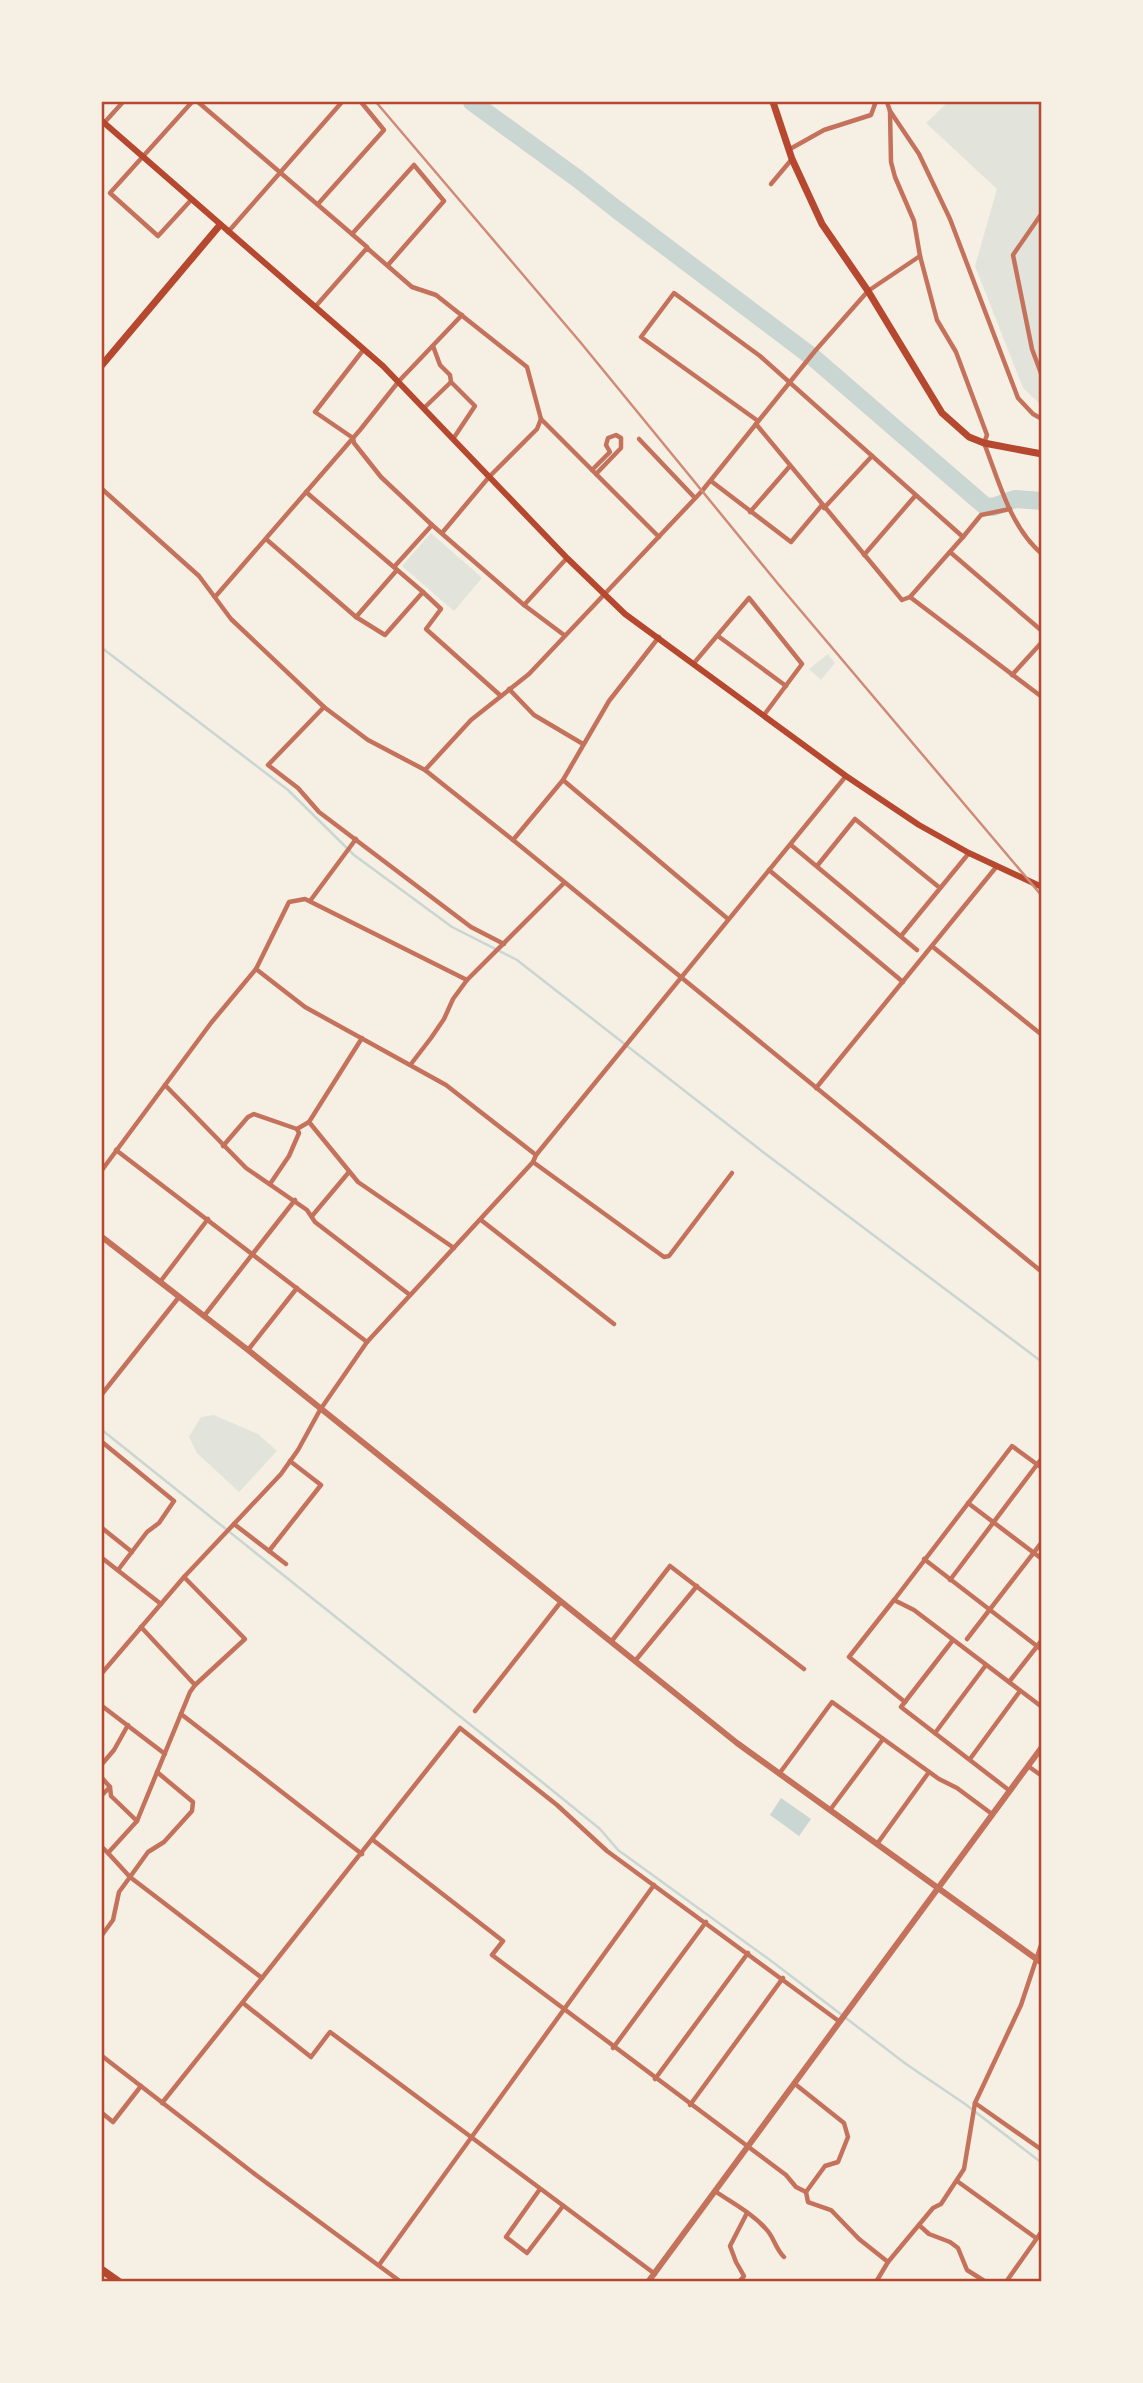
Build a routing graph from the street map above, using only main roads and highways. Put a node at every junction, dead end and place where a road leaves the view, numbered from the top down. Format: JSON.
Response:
{"nodes":[{"id":1,"x":774,"y":102,"type":"edge"},
{"id":2,"x":103,"y":122,"type":"edge"},
{"id":3,"x":220,"y":225,"type":"junction"},
{"id":4,"x":102,"y":365,"type":"edge"},
{"id":5,"x":1041,"y":454,"type":"edge"},
{"id":6,"x":1041,"y":887,"type":"edge"},
{"id":7,"x":102,"y":2270,"type":"edge"},
{"id":8,"x":119,"y":2281,"type":"edge"}],
"edges":[{"from":1,"to":5,"type":"main road"},
{"from":2,"to":3,"type":"main road"},
{"from":3,"to":4,"type":"main road"},
{"from":3,"to":6,"type":"main road"},
{"from":7,"to":8,"type":"highway"}]}
